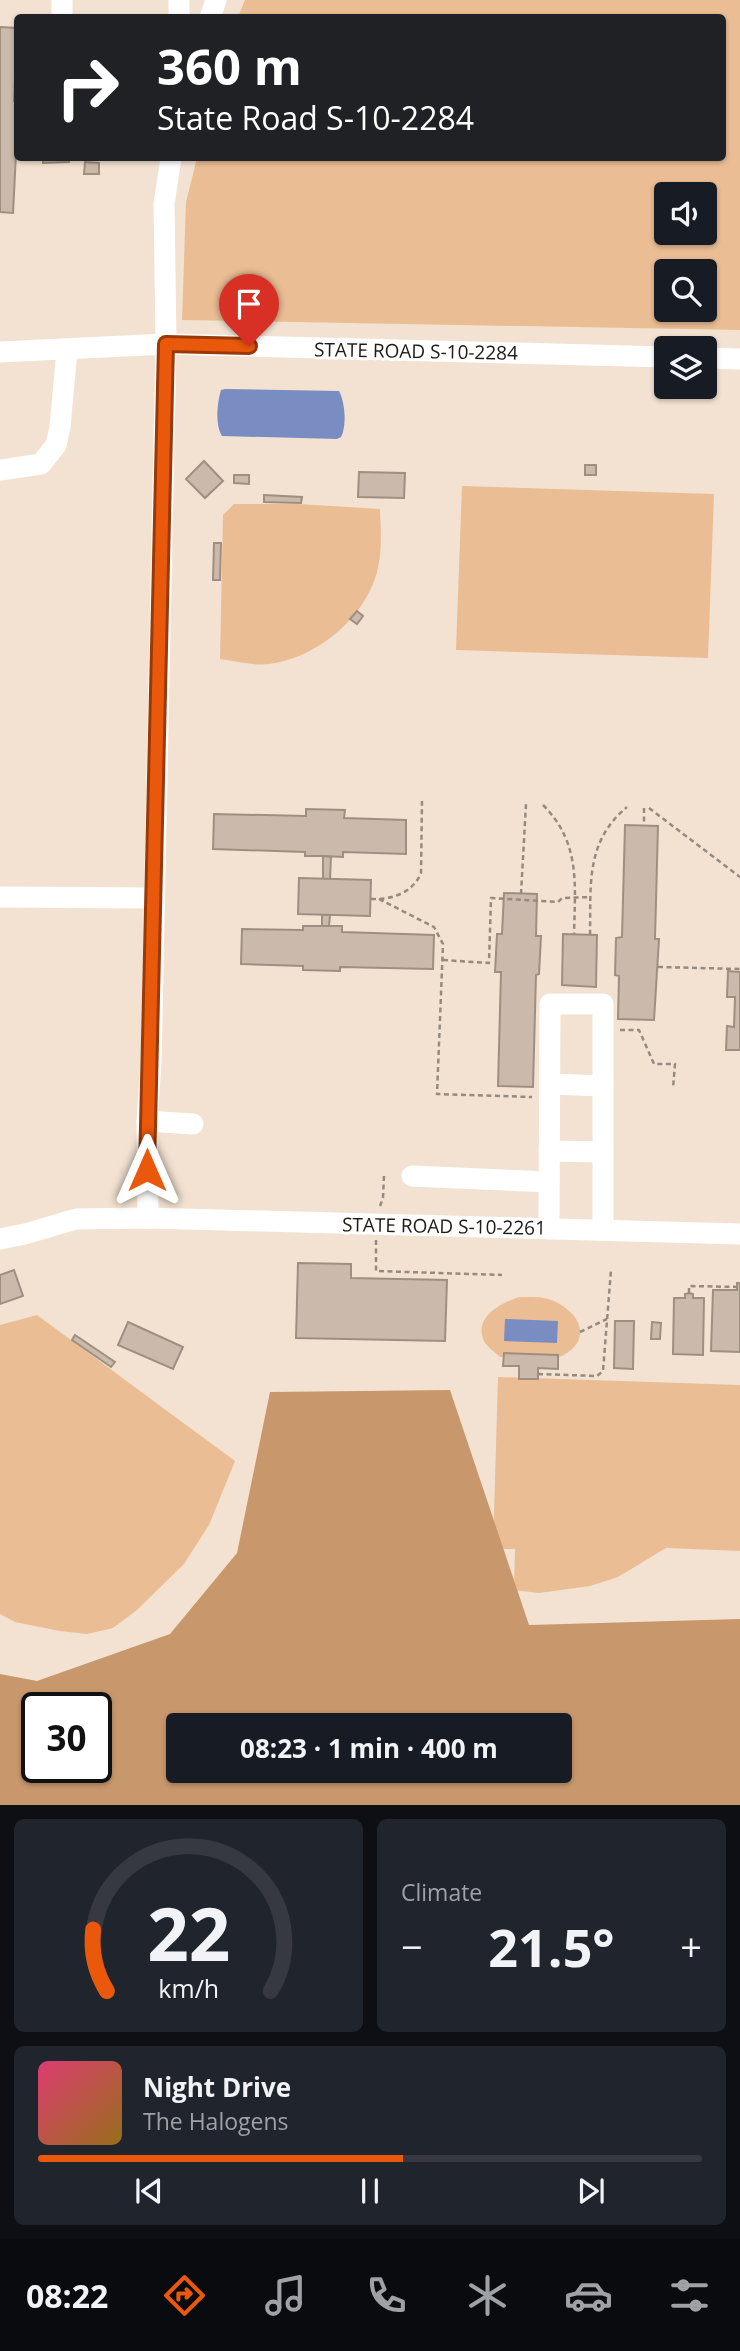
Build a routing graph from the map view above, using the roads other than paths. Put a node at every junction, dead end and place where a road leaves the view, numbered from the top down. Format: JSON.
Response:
{"nodes":[{"id":1,"x":171,"y":161,"type":"edge"},
{"id":2,"x":166,"y":344,"type":"junction"},
{"id":3,"x":67,"y":350,"type":"junction"},
{"id":4,"x":0,"y":352,"type":"edge"},
{"id":5,"x":654,"y":357,"type":"edge"},
{"id":6,"x":717,"y":358,"type":"edge"},
{"id":7,"x":740,"y":359,"type":"edge"},
{"id":8,"x":0,"y":470,"type":"edge"},
{"id":9,"x":0,"y":897,"type":"edge"},
{"id":10,"x":153,"y":898,"type":"junction"},
{"id":11,"x":603,"y":1086,"type":"junction"},
{"id":12,"x":550,"y":1091,"type":"junction"},
{"id":13,"x":147,"y":1121,"type":"junction"},
{"id":14,"x":193,"y":1124,"type":"dead end"},
{"id":15,"x":549,"y":1151,"type":"junction"},
{"id":16,"x":603,"y":1152,"type":"junction"},
{"id":17,"x":412,"y":1175,"type":"dead end"},
{"id":18,"x":549,"y":1182,"type":"junction"},
{"id":19,"x":148,"y":1219,"type":"junction"},
{"id":20,"x":549,"y":1229,"type":"junction"},
{"id":21,"x":603,"y":1230,"type":"junction"},
{"id":22,"x":740,"y":1234,"type":"edge"},
{"id":23,"x":0,"y":1239,"type":"edge"}],
"edges":[{"from":1,"to":2,"type":"street"},
{"from":2,"to":3,"type":"street","name":"STATE ROAD S-10-2284"},
{"from":2,"to":5,"type":"street","name":"STATE ROAD S-10-2284"},
{"from":2,"to":10,"type":"street"},
{"from":3,"to":4,"type":"street","name":"STATE ROAD S-10-2284"},
{"from":3,"to":8,"type":"street"},
{"from":6,"to":7,"type":"street"},
{"from":9,"to":10,"type":"street"},
{"from":10,"to":13,"type":"street"},
{"from":11,"to":12,"type":"street"},
{"from":11,"to":12,"type":"street"},
{"from":11,"to":16,"type":"street"},
{"from":12,"to":15,"type":"street"},
{"from":13,"to":14,"type":"street"},
{"from":13,"to":19,"type":"street"},
{"from":15,"to":16,"type":"street"},
{"from":15,"to":18,"type":"street"},
{"from":16,"to":21,"type":"street"},
{"from":17,"to":18,"type":"street"},
{"from":18,"to":20,"type":"street"},
{"from":19,"to":20,"type":"street","name":"STATE ROAD S-10-2261"},
{"from":19,"to":23,"type":"street","name":"STATE ROAD S-10-2261"},
{"from":20,"to":21,"type":"street","name":"STATE ROAD S-10-2261"},
{"from":21,"to":22,"type":"street","name":"STATE ROAD S-10-2261"}]}
